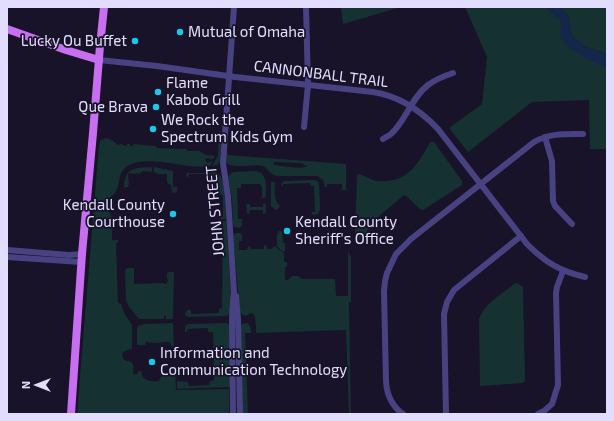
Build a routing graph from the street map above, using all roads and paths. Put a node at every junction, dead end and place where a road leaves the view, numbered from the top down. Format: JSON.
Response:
{"nodes":[{"id":1,"x":104,"y":7,"type":"edge"},
{"id":2,"x":234,"y":7,"type":"edge"},
{"id":3,"x":306,"y":7,"type":"edge"},
{"id":4,"x":7,"y":29,"type":"edge"},
{"id":5,"x":99,"y":60,"type":"junction"},
{"id":6,"x":453,"y":73,"type":"dead end"},
{"id":7,"x":229,"y":76,"type":"junction"},
{"id":8,"x":308,"y":85,"type":"junction"},
{"id":9,"x":410,"y":106,"type":"junction"},
{"id":10,"x":304,"y":127,"type":"dead end"},
{"id":11,"x":583,"y":134,"type":"dead end"},
{"id":12,"x":545,"y":137,"type":"junction"},
{"id":13,"x":383,"y":139,"type":"dead end"},
{"id":14,"x":481,"y":184,"type":"junction"},
{"id":15,"x":572,"y":224,"type":"dead end"},
{"id":16,"x":521,"y":236,"type":"junction"},
{"id":17,"x":7,"y":250,"type":"edge"},
{"id":18,"x":7,"y":257,"type":"edge"},
{"id":19,"x":81,"y":258,"type":"junction"},
{"id":20,"x":563,"y":271,"type":"junction"},
{"id":21,"x":585,"y":277,"type":"dead end"},
{"id":22,"x":234,"y":293,"type":"junction"},
{"id":23,"x":395,"y":412,"type":"edge"},
{"id":24,"x":71,"y":414,"type":"edge"},
{"id":25,"x":233,"y":414,"type":"edge"},
{"id":26,"x":240,"y":414,"type":"edge"},
{"id":27,"x":404,"y":414,"type":"edge"},
{"id":28,"x":446,"y":414,"type":"edge"},
{"id":29,"x":538,"y":414,"type":"edge"}],
"edges":[{"from":1,"to":5,"type":"main road"},
{"from":2,"to":7,"type":"street","name":"JOHN STREET"},
{"from":3,"to":8,"type":"street"},
{"from":4,"to":5,"type":"main road","name":"CANNONBALL TRAIL"},
{"from":5,"to":7,"type":"street","name":"CANNONBALL TRAIL"},
{"from":5,"to":19,"type":"main road"},
{"from":6,"to":9,"type":"street"},
{"from":7,"to":8,"type":"street","name":"CANNONBALL TRAIL"},
{"from":7,"to":22,"type":"street","name":"JOHN STREET"},
{"from":8,"to":9,"type":"street","name":"CANNONBALL TRAIL"},
{"from":8,"to":10,"type":"street"},
{"from":9,"to":13,"type":"street"},
{"from":9,"to":14,"type":"street","name":"CANNONBALL TRAIL"},
{"from":11,"to":12,"type":"street"},
{"from":12,"to":14,"type":"street"},
{"from":12,"to":15,"type":"street"},
{"from":14,"to":16,"type":"street","name":"CANNONBALL TRAIL"},
{"from":14,"to":23,"type":"street"},
{"from":16,"to":20,"type":"street","name":"CANNONBALL TRAIL"},
{"from":16,"to":28,"type":"street"},
{"from":17,"to":19,"type":"street"},
{"from":18,"to":19,"type":"street"},
{"from":19,"to":24,"type":"main road"},
{"from":20,"to":21,"type":"street","name":"CANNONBALL TRAIL"},
{"from":20,"to":29,"type":"street"},
{"from":22,"to":25,"type":"street","name":"JOHN STREET"},
{"from":22,"to":26,"type":"street","name":"JOHN STREET"},
{"from":23,"to":27,"type":"street"}]}
